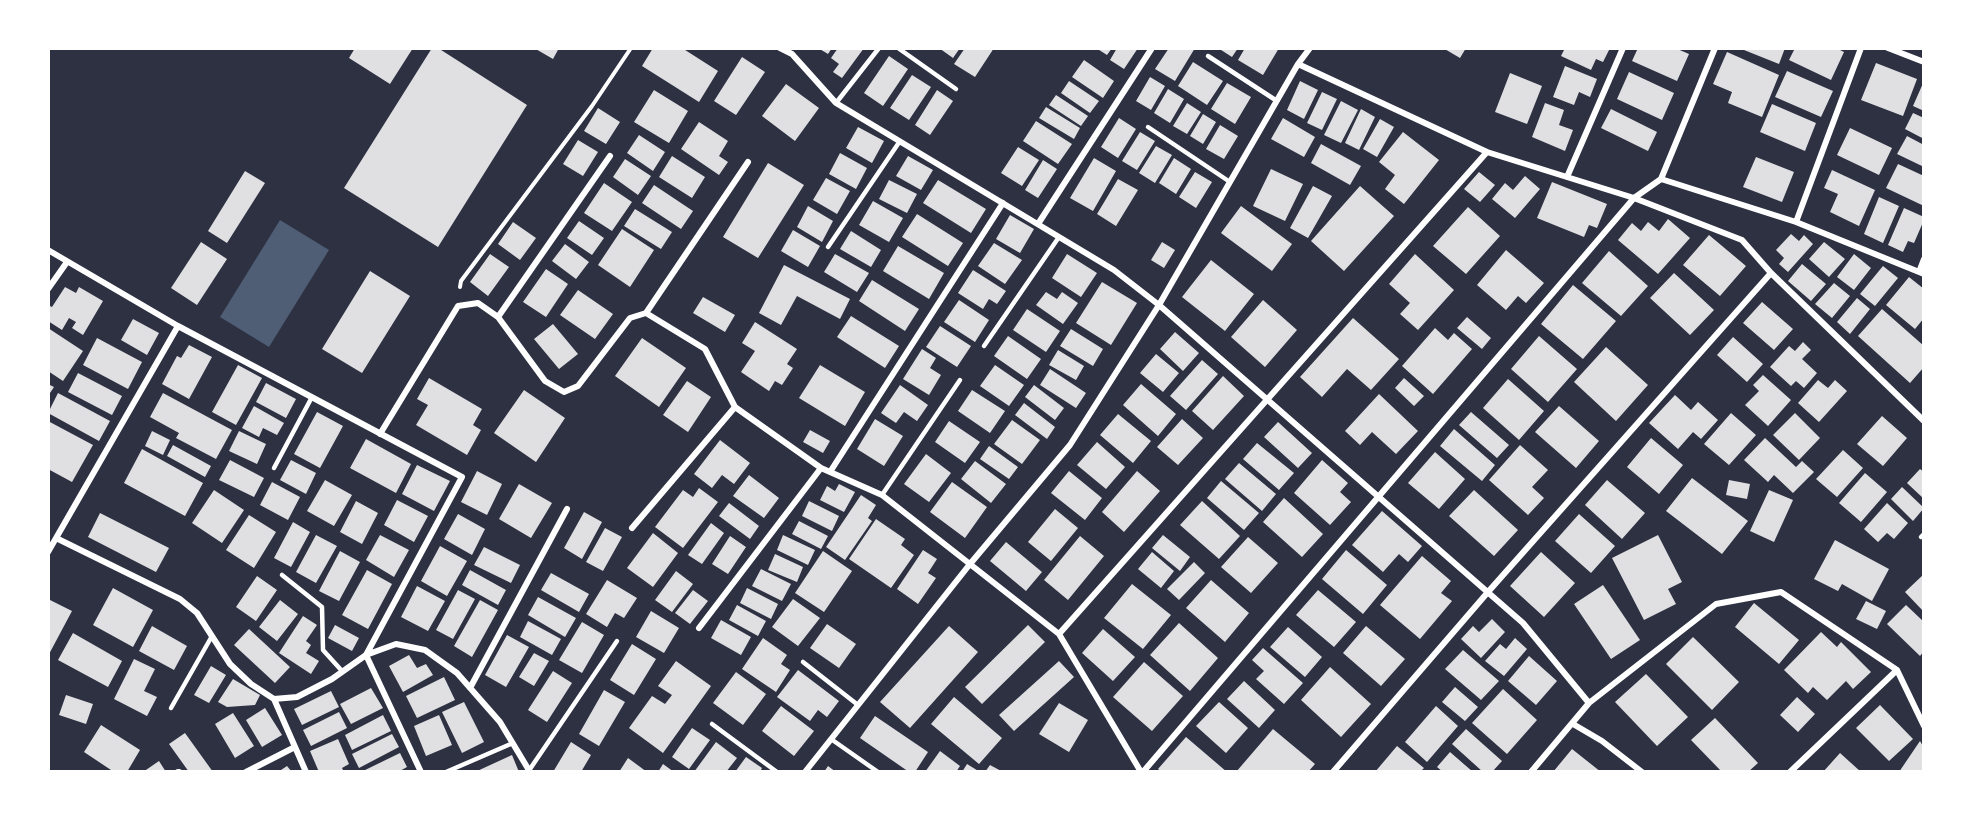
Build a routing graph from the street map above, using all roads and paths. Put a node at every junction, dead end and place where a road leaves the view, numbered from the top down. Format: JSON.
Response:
{"nodes":[{"id":1,"x":631,"y":48,"type":"edge"},
{"id":2,"x":780,"y":48,"type":"edge"},
{"id":3,"x":879,"y":48,"type":"edge"},
{"id":4,"x":898,"y":48,"type":"edge"},
{"id":5,"x":1152,"y":48,"type":"edge"},
{"id":6,"x":1310,"y":48,"type":"edge"},
{"id":7,"x":1623,"y":48,"type":"edge"},
{"id":8,"x":1715,"y":48,"type":"edge"},
{"id":9,"x":1861,"y":48,"type":"edge"},
{"id":10,"x":1888,"y":48,"type":"edge"},
{"id":11,"x":1208,"y":56,"type":"dead end"},
{"id":12,"x":1924,"y":62,"type":"edge"},
{"id":13,"x":1298,"y":63,"type":"junction"},
{"id":14,"x":956,"y":89,"type":"dead end"},
{"id":15,"x":1277,"y":100,"type":"junction"},
{"id":16,"x":836,"y":103,"type":"junction"},
{"id":17,"x":1148,"y":127,"type":"dead end"},
{"id":18,"x":900,"y":141,"type":"junction"},
{"id":19,"x":1487,"y":152,"type":"junction"},
{"id":20,"x":610,"y":156,"type":"dead end"},
{"id":21,"x":748,"y":162,"type":"dead end"},
{"id":22,"x":1567,"y":177,"type":"junction"},
{"id":23,"x":1661,"y":179,"type":"junction"},
{"id":24,"x":1230,"y":182,"type":"junction"},
{"id":25,"x":1634,"y":198,"type":"junction"},
{"id":26,"x":1004,"y":203,"type":"junction"},
{"id":27,"x":1796,"y":222,"type":"junction"},
{"id":28,"x":1038,"y":224,"type":"junction"},
{"id":29,"x":1059,"y":237,"type":"junction"},
{"id":30,"x":828,"y":247,"type":"dead end"},
{"id":31,"x":48,"y":250,"type":"edge"},
{"id":32,"x":1924,"y":259,"type":"edge"},
{"id":33,"x":68,"y":262,"type":"junction"},
{"id":34,"x":1771,"y":273,"type":"junction"},
{"id":35,"x":1922,"y":273,"type":"edge"},
{"id":36,"x":48,"y":289,"type":"edge"},
{"id":37,"x":1159,"y":305,"type":"junction"},
{"id":38,"x":458,"y":306,"type":"junction"},
{"id":39,"x":646,"y":313,"type":"junction"},
{"id":40,"x":498,"y":317,"type":"junction"},
{"id":41,"x":178,"y":326,"type":"junction"},
{"id":42,"x":984,"y":346,"type":"dead end"},
{"id":43,"x":960,"y":380,"type":"dead end"},
{"id":44,"x":312,"y":397,"type":"junction"},
{"id":45,"x":1266,"y":398,"type":"junction"},
{"id":46,"x":735,"y":407,"type":"junction"},
{"id":47,"x":1924,"y":421,"type":"edge"},
{"id":48,"x":380,"y":434,"type":"junction"},
{"id":49,"x":274,"y":468,"type":"dead end"},
{"id":50,"x":821,"y":468,"type":"junction"},
{"id":51,"x":830,"y":472,"type":"junction"},
{"id":52,"x":882,"y":495,"type":"junction"},
{"id":53,"x":1378,"y":498,"type":"junction"},
{"id":54,"x":567,"y":509,"type":"dead end"},
{"id":55,"x":632,"y":528,"type":"dead end"},
{"id":56,"x":56,"y":538,"type":"junction"},
{"id":57,"x":48,"y":552,"type":"edge"},
{"id":58,"x":970,"y":564,"type":"junction"},
{"id":59,"x":282,"y":575,"type":"dead end"},
{"id":60,"x":1488,"y":592,"type":"junction"},
{"id":61,"x":699,"y":628,"type":"dead end"},
{"id":62,"x":1059,"y":634,"type":"junction"},
{"id":63,"x":212,"y":636,"type":"junction"},
{"id":64,"x":617,"y":640,"type":"dead end"},
{"id":65,"x":366,"y":655,"type":"junction"},
{"id":66,"x":803,"y":662,"type":"dead end"},
{"id":67,"x":1897,"y":670,"type":"junction"},
{"id":68,"x":342,"y":671,"type":"junction"},
{"id":69,"x":470,"y":688,"type":"junction"},
{"id":70,"x":274,"y":699,"type":"junction"},
{"id":71,"x":1589,"y":704,"type":"junction"},
{"id":72,"x":858,"y":705,"type":"junction"},
{"id":73,"x":171,"y":708,"type":"dead end"},
{"id":74,"x":712,"y":724,"type":"dead end"},
{"id":75,"x":1573,"y":724,"type":"junction"},
{"id":76,"x":1924,"y":726,"type":"edge"},
{"id":77,"x":831,"y":739,"type":"junction"},
{"id":78,"x":513,"y":743,"type":"junction"},
{"id":79,"x":293,"y":748,"type":"junction"},
{"id":80,"x":530,"y":770,"type":"edge"},
{"id":81,"x":246,"y":772,"type":"edge"},
{"id":82,"x":306,"y":772,"type":"edge"},
{"id":83,"x":421,"y":772,"type":"edge"},
{"id":84,"x":446,"y":772,"type":"edge"},
{"id":85,"x":777,"y":772,"type":"edge"},
{"id":86,"x":805,"y":772,"type":"edge"},
{"id":87,"x":878,"y":772,"type":"edge"},
{"id":88,"x":1142,"y":772,"type":"edge"},
{"id":89,"x":1333,"y":772,"type":"edge"},
{"id":90,"x":1531,"y":772,"type":"edge"},
{"id":91,"x":1642,"y":772,"type":"edge"},
{"id":92,"x":1790,"y":772,"type":"edge"}],
"edges":[{"from":1,"to":38,"type":"path"},
{"from":2,"to":16,"type":"street"},
{"from":3,"to":16,"type":"lane"},
{"from":4,"to":14,"type":"lane"},
{"from":5,"to":28,"type":"street"},
{"from":6,"to":13,"type":"street"},
{"from":7,"to":22,"type":"street"},
{"from":8,"to":23,"type":"street"},
{"from":9,"to":27,"type":"street"},
{"from":10,"to":12,"type":"street"},
{"from":11,"to":15,"type":"lane"},
{"from":13,"to":15,"type":"street"},
{"from":13,"to":19,"type":"street"},
{"from":15,"to":24,"type":"street"},
{"from":16,"to":18,"type":"street"},
{"from":17,"to":24,"type":"lane"},
{"from":18,"to":26,"type":"street"},
{"from":18,"to":30,"type":"lane"},
{"from":19,"to":22,"type":"street"},
{"from":19,"to":45,"type":"street"},
{"from":20,"to":40,"type":"street"},
{"from":21,"to":39,"type":"street"},
{"from":22,"to":25,"type":"street"},
{"from":23,"to":25,"type":"street"},
{"from":23,"to":27,"type":"street"},
{"from":24,"to":37,"type":"street"},
{"from":25,"to":34,"type":"street"},
{"from":25,"to":53,"type":"street"},
{"from":26,"to":28,"type":"street"},
{"from":26,"to":51,"type":"street"},
{"from":27,"to":35,"type":"street"},
{"from":28,"to":29,"type":"street"},
{"from":29,"to":37,"type":"street"},
{"from":29,"to":42,"type":"lane"},
{"from":31,"to":33,"type":"street"},
{"from":32,"to":35,"type":"street"},
{"from":33,"to":36,"type":"street"},
{"from":33,"to":41,"type":"street"},
{"from":34,"to":47,"type":"street"},
{"from":34,"to":60,"type":"street"},
{"from":37,"to":45,"type":"street"},
{"from":37,"to":58,"type":"street"},
{"from":38,"to":40,"type":"street"},
{"from":38,"to":48,"type":"street"},
{"from":39,"to":40,"type":"street"},
{"from":39,"to":46,"type":"street"},
{"from":41,"to":44,"type":"street"},
{"from":41,"to":56,"type":"street"},
{"from":43,"to":52,"type":"lane"},
{"from":44,"to":48,"type":"street"},
{"from":44,"to":49,"type":"lane"},
{"from":45,"to":53,"type":"street"},
{"from":45,"to":62,"type":"street"},
{"from":46,"to":50,"type":"street"},
{"from":46,"to":55,"type":"street"},
{"from":48,"to":65,"type":"street"},
{"from":50,"to":51,"type":"street"},
{"from":50,"to":61,"type":"street"},
{"from":51,"to":52,"type":"street"},
{"from":52,"to":58,"type":"street"},
{"from":53,"to":60,"type":"street"},
{"from":53,"to":88,"type":"street"},
{"from":54,"to":69,"type":"street"},
{"from":56,"to":57,"type":"street"},
{"from":56,"to":63,"type":"street"},
{"from":58,"to":62,"type":"street"},
{"from":58,"to":72,"type":"street"},
{"from":59,"to":68,"type":"lane"},
{"from":60,"to":71,"type":"street"},
{"from":60,"to":89,"type":"street"},
{"from":62,"to":88,"type":"street"},
{"from":63,"to":70,"type":"street"},
{"from":63,"to":73,"type":"lane"},
{"from":64,"to":80,"type":"lane"},
{"from":65,"to":68,"type":"street"},
{"from":65,"to":69,"type":"street"},
{"from":65,"to":83,"type":"street"},
{"from":66,"to":72,"type":"lane"},
{"from":67,"to":71,"type":"street"},
{"from":67,"to":76,"type":"street"},
{"from":67,"to":92,"type":"street"},
{"from":68,"to":70,"type":"street"},
{"from":69,"to":78,"type":"street"},
{"from":70,"to":79,"type":"street"},
{"from":71,"to":75,"type":"street"},
{"from":72,"to":77,"type":"street"},
{"from":74,"to":85,"type":"lane"},
{"from":75,"to":90,"type":"street"},
{"from":75,"to":91,"type":"street"},
{"from":77,"to":86,"type":"street"},
{"from":77,"to":87,"type":"lane"},
{"from":78,"to":80,"type":"street"},
{"from":78,"to":84,"type":"lane"},
{"from":79,"to":81,"type":"street"},
{"from":79,"to":82,"type":"street"}]}
